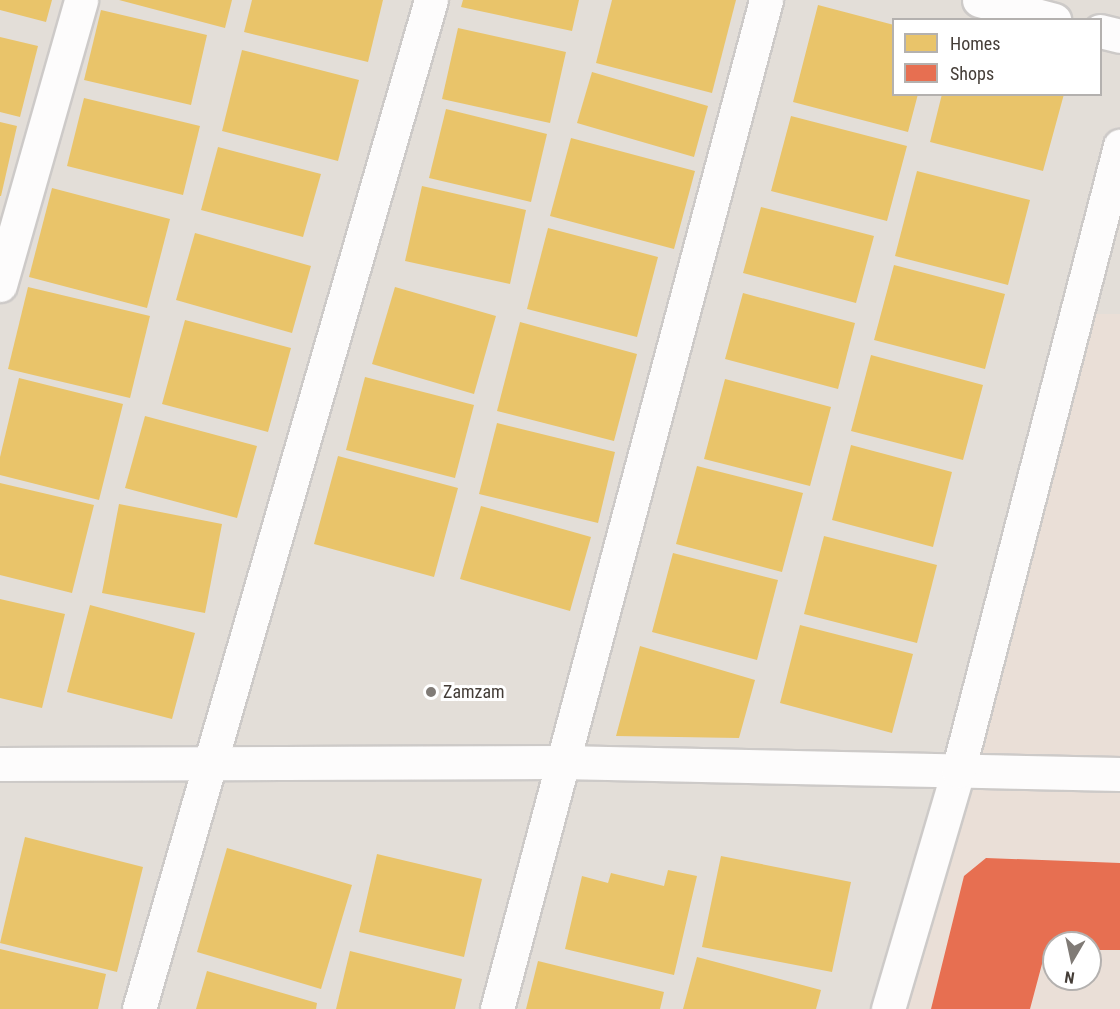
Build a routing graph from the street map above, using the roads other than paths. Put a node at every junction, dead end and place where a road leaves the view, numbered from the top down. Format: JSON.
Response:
{"nodes":[{"id":1,"x":81,"y":0,"type":"edge"},
{"id":2,"x":431,"y":0,"type":"edge"},
{"id":3,"x":766,"y":0,"type":"edge"},
{"id":4,"x":979,"y":0,"type":"edge"},
{"id":5,"x":1046,"y":18,"type":"edge"},
{"id":6,"x":1102,"y":31,"type":"edge"},
{"id":7,"x":1120,"y":36,"type":"edge"},
{"id":8,"x":1120,"y":146,"type":"edge"},
{"id":9,"x":0,"y":285,"type":"edge"},
{"id":10,"x":561,"y":762,"type":"junction"},
{"id":11,"x":212,"y":763,"type":"junction"},
{"id":12,"x":0,"y":764,"type":"edge"},
{"id":13,"x":958,"y":771,"type":"junction"},
{"id":14,"x":1120,"y":774,"type":"edge"},
{"id":15,"x":139,"y":1009,"type":"edge"},
{"id":16,"x":497,"y":1009,"type":"edge"},
{"id":17,"x":888,"y":1009,"type":"edge"}],
"edges":[{"from":1,"to":9,"type":"street"},
{"from":2,"to":11,"type":"street"},
{"from":3,"to":10,"type":"street"},
{"from":4,"to":5,"type":"street"},
{"from":6,"to":7,"type":"street"},
{"from":8,"to":13,"type":"street"},
{"from":10,"to":11,"type":"street"},
{"from":10,"to":13,"type":"street"},
{"from":10,"to":16,"type":"street"},
{"from":11,"to":12,"type":"street"},
{"from":11,"to":15,"type":"street"},
{"from":13,"to":14,"type":"street"},
{"from":13,"to":17,"type":"street"}]}
